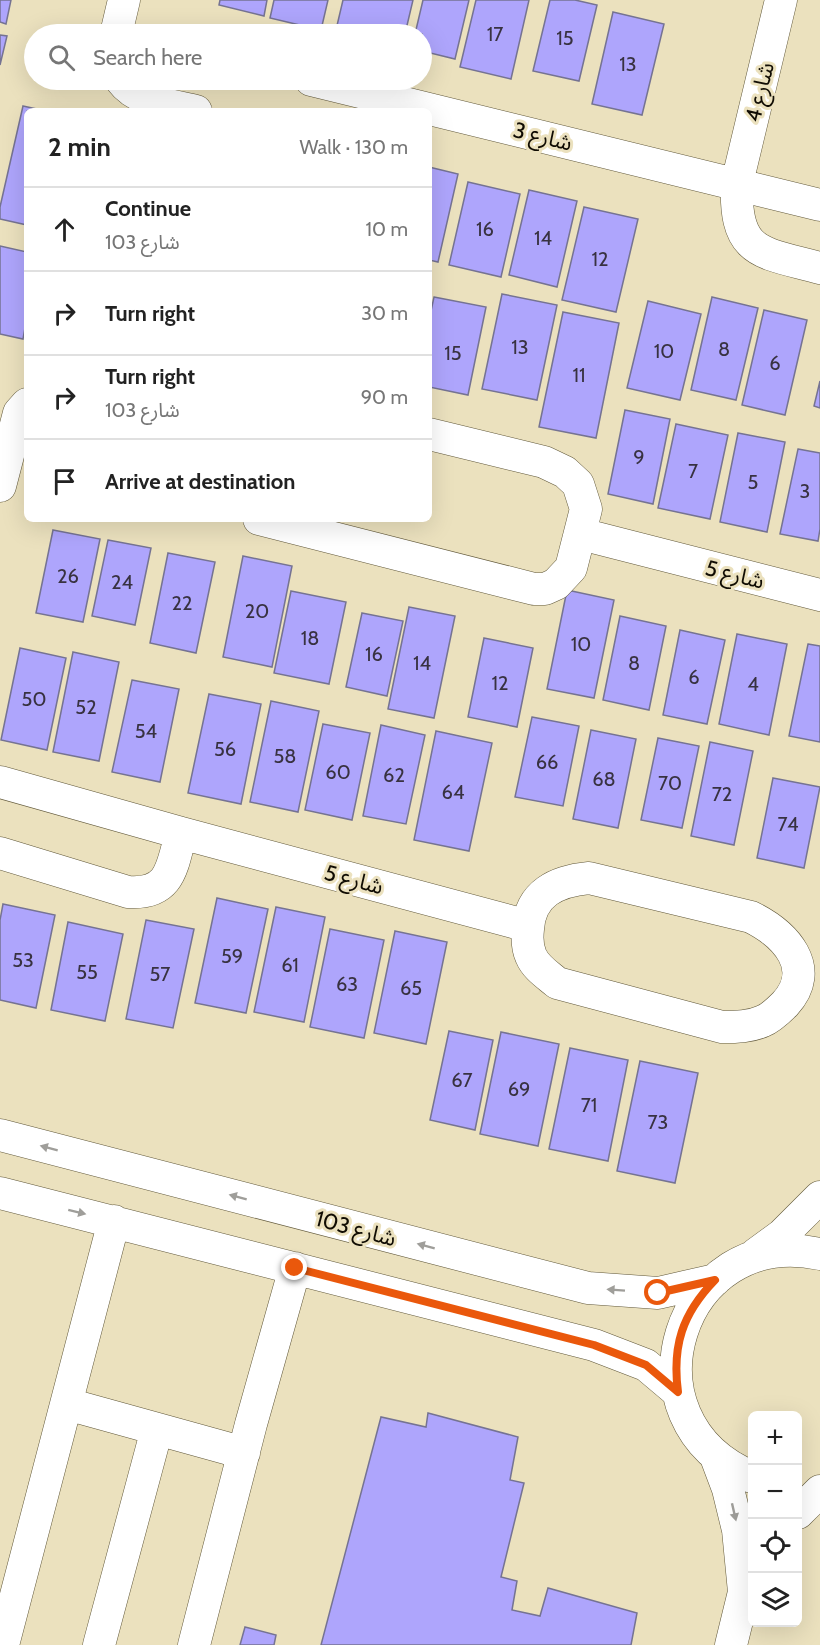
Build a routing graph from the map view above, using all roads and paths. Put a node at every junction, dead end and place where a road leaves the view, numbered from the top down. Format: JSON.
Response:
{"nodes":[{"id":1,"x":124,"y":0,"type":"edge"},
{"id":2,"x":781,"y":0,"type":"edge"},
{"id":3,"x":123,"y":24,"type":"edge"},
{"id":4,"x":130,"y":90,"type":"edge"},
{"id":5,"x":328,"y":90,"type":"edge"},
{"id":6,"x":346,"y":100,"type":"edge"},
{"id":7,"x":184,"y":108,"type":"edge"},
{"id":8,"x":384,"y":108,"type":"edge"},
{"id":9,"x":432,"y":118,"type":"edge"},
{"id":10,"x":737,"y":183,"type":"junction"},
{"id":11,"x":820,"y":205,"type":"edge"},
{"id":12,"x":820,"y":268,"type":"edge"},
{"id":13,"x":24,"y":407,"type":"edge"},
{"id":14,"x":432,"y":435,"type":"edge"},
{"id":15,"x":18,"y":457,"type":"edge"},
{"id":16,"x":0,"y":486,"type":"edge"},
{"id":17,"x":284,"y":522,"type":"edge"},
{"id":18,"x":325,"y":527,"type":"edge"},
{"id":19,"x":581,"y":534,"type":"junction"},
{"id":20,"x":820,"y":595,"type":"edge"},
{"id":21,"x":0,"y":782,"type":"edge"},
{"id":22,"x":181,"y":833,"type":"junction"},
{"id":23,"x":0,"y":854,"type":"edge"},
{"id":24,"x":528,"y":926,"type":"junction"},
{"id":25,"x":809,"y":985,"type":"edge"},
{"id":26,"x":0,"y":1135,"type":"edge"},
{"id":27,"x":0,"y":1193,"type":"edge"},
{"id":28,"x":820,"y":1197,"type":"edge"},
{"id":29,"x":114,"y":1221,"type":"junction"},
{"id":30,"x":820,"y":1254,"type":"edge"},
{"id":31,"x":748,"y":1259,"type":"junction"},
{"id":32,"x":295,"y":1268,"type":"junction"},
{"id":33,"x":715,"y":1280,"type":"junction"},
{"id":34,"x":678,"y":1392,"type":"junction"},
{"id":35,"x":67,"y":1404,"type":"junction"},
{"id":36,"x":158,"y":1429,"type":"junction"},
{"id":37,"x":244,"y":1453,"type":"junction"},
{"id":38,"x":716,"y":1457,"type":"junction"},
{"id":39,"x":748,"y":1476,"type":"edge"},
{"id":40,"x":820,"y":1481,"type":"edge"},
{"id":41,"x":802,"y":1484,"type":"edge"},
{"id":42,"x":820,"y":1491,"type":"edge"},
{"id":43,"x":802,"y":1509,"type":"edge"},
{"id":44,"x":748,"y":1584,"type":"edge"},
{"id":45,"x":3,"y":1645,"type":"edge"},
{"id":46,"x":99,"y":1645,"type":"edge"},
{"id":47,"x":194,"y":1645,"type":"edge"},
{"id":48,"x":731,"y":1645,"type":"edge"}],
"edges":[{"from":1,"to":3,"type":"street"},
{"from":2,"to":10,"type":"street","name":"شارع 4"},
{"from":4,"to":7,"type":"street"},
{"from":5,"to":6,"type":"street","name":"شارع 3"},
{"from":6,"to":8,"type":"street","name":"شارع 3"},
{"from":9,"to":10,"type":"street","name":"شارع 3"},
{"from":10,"to":11,"type":"street","name":"شارع 3"},
{"from":10,"to":12,"type":"street"},
{"from":13,"to":15,"type":"street"},
{"from":14,"to":19,"type":"street"},
{"from":15,"to":16,"type":"street"},
{"from":17,"to":18,"type":"street"},
{"from":18,"to":19,"type":"street"},
{"from":19,"to":20,"type":"street","name":"شارع 5"},
{"from":21,"to":22,"type":"street","name":"شارع 5"},
{"from":22,"to":23,"type":"street"},
{"from":22,"to":24,"type":"street","name":"شارع 5"},
{"from":24,"to":25,"type":"street"},
{"from":24,"to":25,"type":"street"},
{"from":33,"to":26,"type":"street","name":"شارع 103","one_way":true},
{"from":27,"to":29,"type":"street","one_way":true},
{"from":28,"to":31,"type":"street"},
{"from":29,"to":32,"type":"street"},
{"from":29,"to":35,"type":"street"},
{"from":30,"to":31,"type":"street"},
{"from":31,"to":33,"type":"street"},
{"from":32,"to":34,"type":"street"},
{"from":32,"to":37,"type":"street"},
{"from":33,"to":34,"type":"street"},
{"from":34,"to":38,"type":"street"},
{"from":35,"to":36,"type":"street"},
{"from":35,"to":45,"type":"street"},
{"from":36,"to":37,"type":"street"},
{"from":36,"to":46,"type":"street"},
{"from":37,"to":47,"type":"street"},
{"from":38,"to":39,"type":"street"},
{"from":38,"to":44,"type":"street","one_way":true},
{"from":40,"to":41,"type":"street"},
{"from":42,"to":43,"type":"street"},
{"from":44,"to":48,"type":"street"}]}
